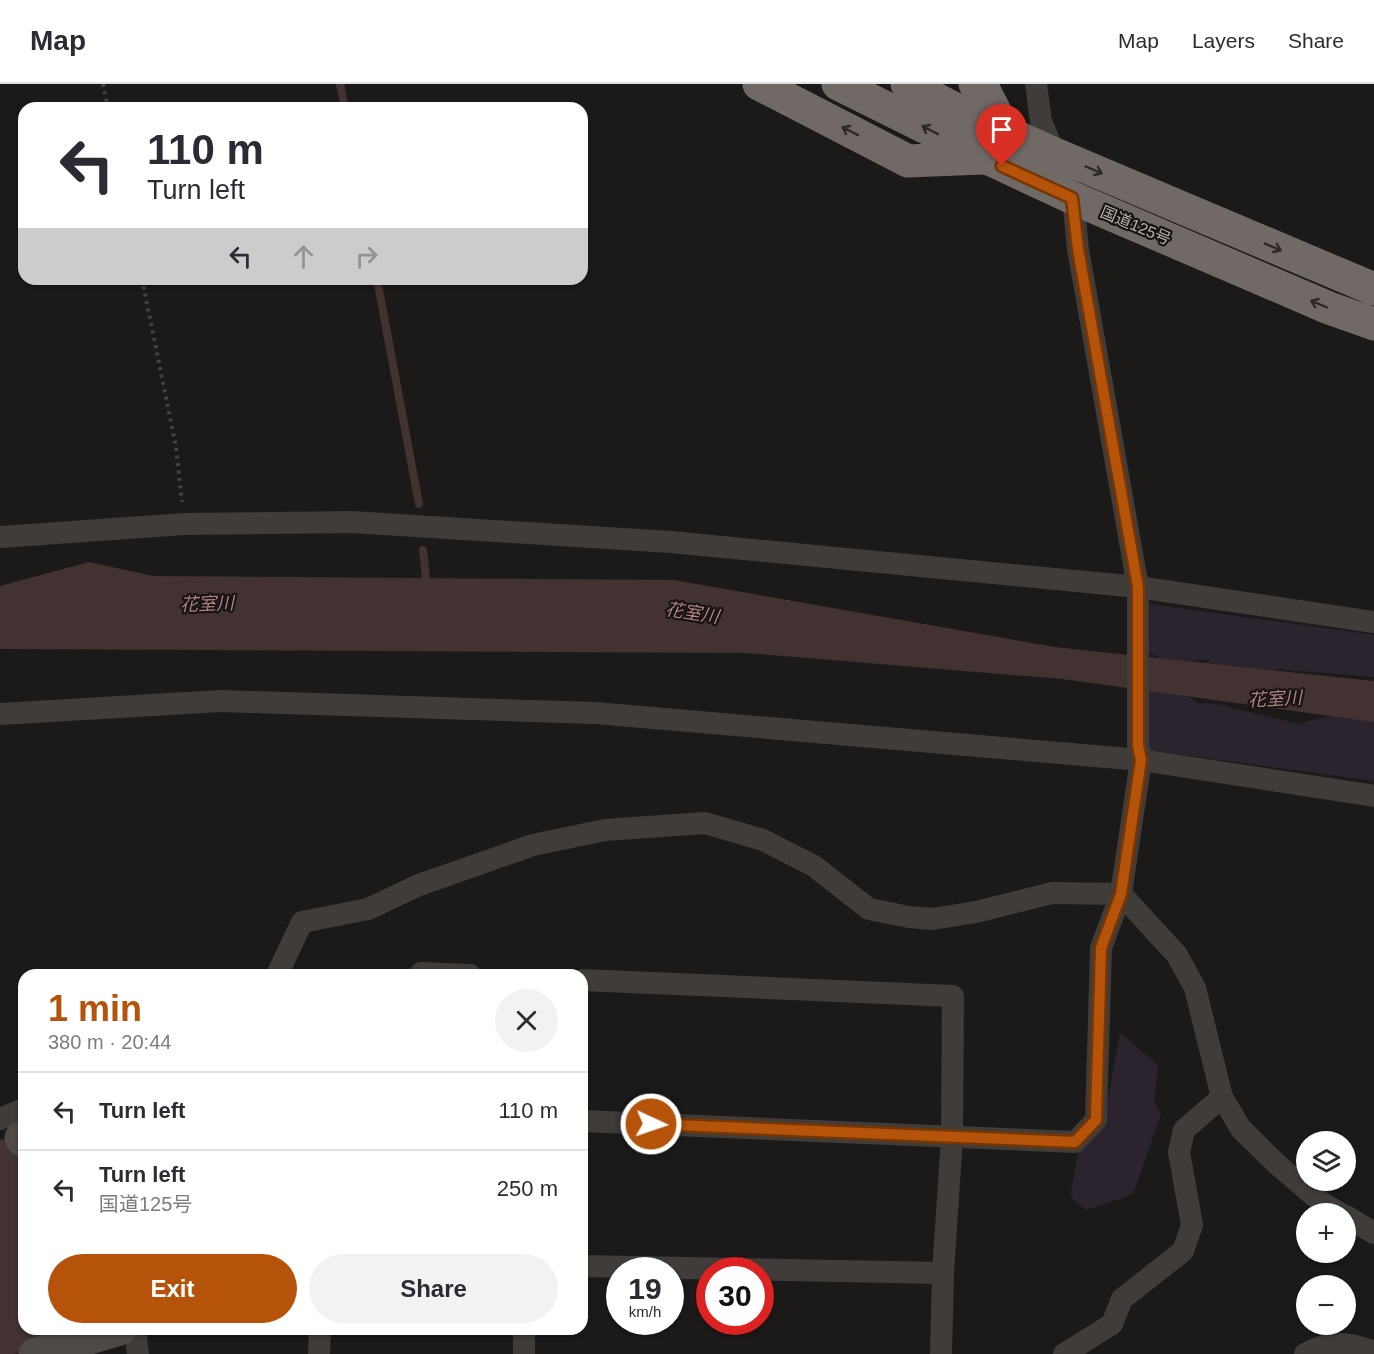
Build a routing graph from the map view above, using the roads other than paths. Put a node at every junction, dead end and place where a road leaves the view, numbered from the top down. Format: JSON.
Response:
{"nodes":[{"id":1,"x":759,"y":84,"type":"edge"},
{"id":2,"x":838,"y":84,"type":"edge"},
{"id":3,"x":907,"y":84,"type":"edge"},
{"id":4,"x":975,"y":84,"type":"edge"},
{"id":5,"x":1036,"y":84,"type":"edge"},
{"id":6,"x":1005,"y":131,"type":"junction"},
{"id":7,"x":1055,"y":154,"type":"junction"},
{"id":8,"x":985,"y":158,"type":"junction"},
{"id":9,"x":1072,"y":198,"type":"junction"},
{"id":10,"x":1374,"y":289,"type":"edge"},
{"id":11,"x":1374,"y":324,"type":"edge"},
{"id":12,"x":0,"y":537,"type":"edge"},
{"id":13,"x":1138,"y":596,"type":"junction"},
{"id":14,"x":1374,"y":622,"type":"edge"},
{"id":15,"x":0,"y":714,"type":"edge"},
{"id":16,"x":1140,"y":753,"type":"junction"},
{"id":17,"x":1374,"y":796,"type":"edge"},
{"id":18,"x":1121,"y":894,"type":"junction"},
{"id":19,"x":280,"y":969,"type":"edge"},
{"id":20,"x":588,"y":980,"type":"edge"},
{"id":21,"x":1222,"y":1097,"type":"junction"},
{"id":22,"x":588,"y":1121,"type":"edge"},
{"id":23,"x":952,"y":1137,"type":"junction"},
{"id":24,"x":1323,"y":1203,"type":"edge"},
{"id":25,"x":1356,"y":1222,"type":"edge"},
{"id":26,"x":1374,"y":1233,"type":"edge"},
{"id":27,"x":588,"y":1266,"type":"edge"},
{"id":28,"x":943,"y":1273,"type":"junction"},
{"id":29,"x":100,"y":1335,"type":"edge"},
{"id":30,"x":136,"y":1335,"type":"edge"},
{"id":31,"x":320,"y":1335,"type":"edge"},
{"id":32,"x":524,"y":1335,"type":"edge"},
{"id":33,"x":1374,"y":1352,"type":"edge"},
{"id":34,"x":35,"y":1354,"type":"edge"},
{"id":35,"x":138,"y":1354,"type":"edge"},
{"id":36,"x":319,"y":1354,"type":"edge"},
{"id":37,"x":524,"y":1354,"type":"edge"},
{"id":38,"x":941,"y":1354,"type":"edge"},
{"id":39,"x":1064,"y":1354,"type":"edge"},
{"id":40,"x":1305,"y":1354,"type":"edge"}],
"edges":[{"from":8,"to":1,"type":"highway","one_way":true},
{"from":8,"to":2,"type":"highway","name":"国道125号","one_way":true},
{"from":3,"to":6,"type":"highway","name":"国道125号"},
{"from":4,"to":6,"type":"highway"},
{"from":5,"to":7,"type":"street"},
{"from":6,"to":7,"type":"highway","name":"国道125号"},
{"from":7,"to":9,"type":"street"},
{"from":7,"to":10,"type":"highway","name":"国道125号","one_way":true},
{"from":8,"to":9,"type":"highway","name":"国道125号"},
{"from":11,"to":9,"type":"highway","name":"国道125号","one_way":true},
{"from":9,"to":13,"type":"street"},
{"from":12,"to":13,"type":"street"},
{"from":13,"to":14,"type":"street"},
{"from":13,"to":16,"type":"street"},
{"from":15,"to":16,"type":"street"},
{"from":16,"to":17,"type":"street"},
{"from":16,"to":18,"type":"street"},
{"from":18,"to":19,"type":"street"},
{"from":18,"to":21,"type":"street"},
{"from":18,"to":23,"type":"street"},
{"from":20,"to":23,"type":"street"},
{"from":21,"to":24,"type":"street"},
{"from":21,"to":39,"type":"street"},
{"from":22,"to":23,"type":"street"},
{"from":23,"to":28,"type":"street"},
{"from":25,"to":26,"type":"street"},
{"from":27,"to":28,"type":"street"},
{"from":28,"to":38,"type":"street"},
{"from":29,"to":34,"type":"street"},
{"from":30,"to":35,"type":"street"},
{"from":31,"to":36,"type":"street"},
{"from":32,"to":37,"type":"street"},
{"from":33,"to":40,"type":"street"}]}
